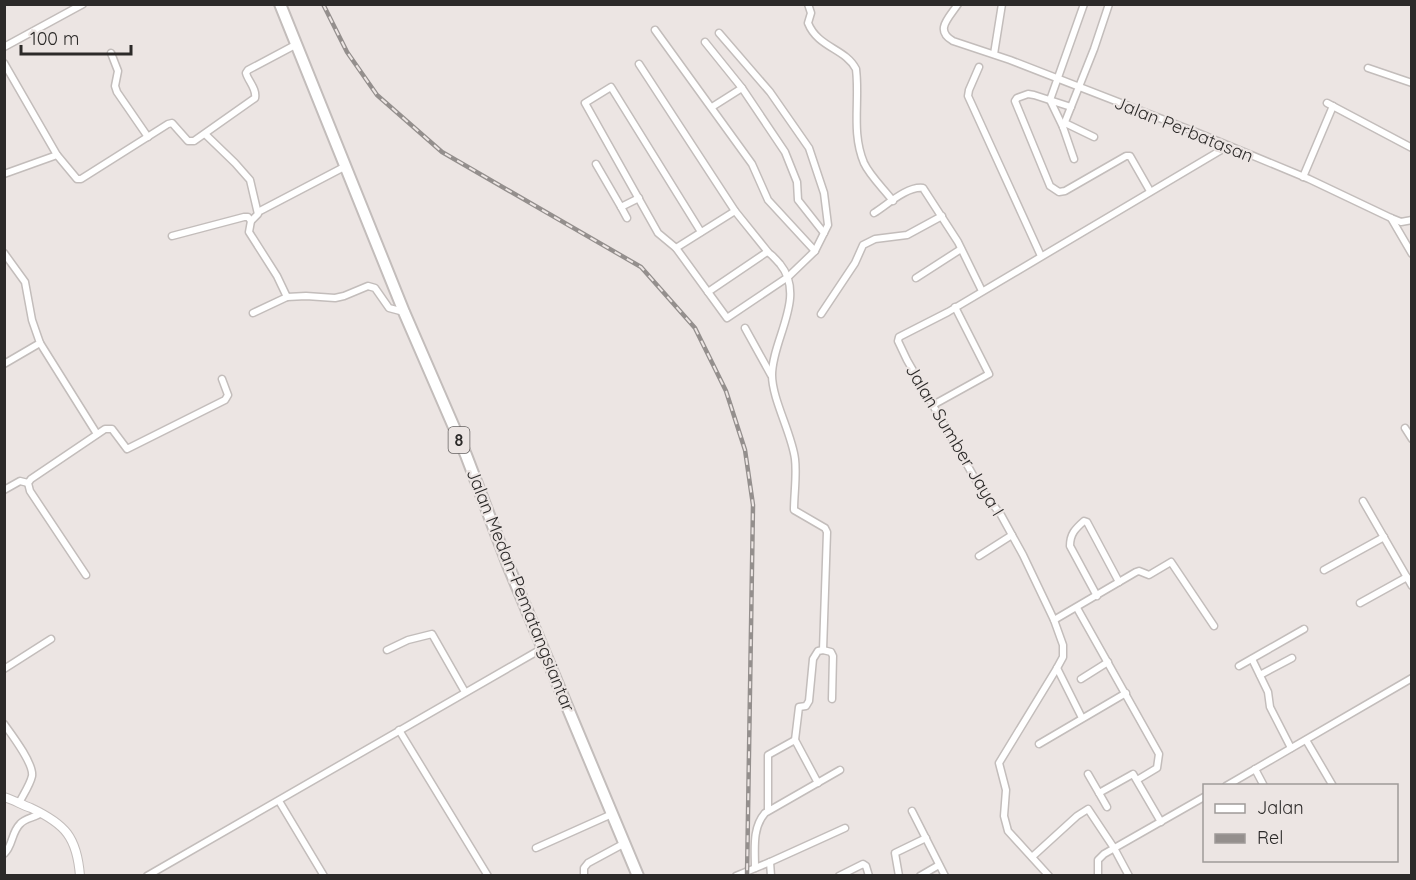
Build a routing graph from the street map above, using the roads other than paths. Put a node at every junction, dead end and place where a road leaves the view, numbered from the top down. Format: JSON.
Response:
{"nodes":[{"id":1,"x":83,"y":4,"type":"edge"},
{"id":2,"x":280,"y":4,"type":"edge"},
{"id":3,"x":808,"y":4,"type":"edge"},
{"id":4,"x":958,"y":4,"type":"edge"},
{"id":5,"x":1002,"y":4,"type":"edge"},
{"id":6,"x":1084,"y":4,"type":"edge"},
{"id":7,"x":1109,"y":4,"type":"edge"},
{"id":8,"x":656,"y":30,"type":"dead end"},
{"id":9,"x":719,"y":33,"type":"dead end"},
{"id":10,"x":705,"y":42,"type":"dead end"},
{"id":11,"x":297,"y":44,"type":"junction"},
{"id":12,"x":4,"y":47,"type":"edge"},
{"id":13,"x":111,"y":53,"type":"dead end"},
{"id":14,"x":994,"y":54,"type":"junction"},
{"id":15,"x":4,"y":63,"type":"edge"},
{"id":16,"x":639,"y":64,"type":"dead end"},
{"id":17,"x":979,"y":67,"type":"dead end"},
{"id":18,"x":1368,"y":68,"type":"dead end"},
{"id":19,"x":1057,"y":79,"type":"junction"},
{"id":20,"x":1412,"y":83,"type":"edge"},
{"id":21,"x":742,"y":88,"type":"junction"},
{"id":22,"x":1079,"y":88,"type":"junction"},
{"id":23,"x":1050,"y":100,"type":"junction"},
{"id":24,"x":712,"y":107,"type":"junction"},
{"id":25,"x":1071,"y":107,"type":"junction"},
{"id":26,"x":1064,"y":125,"type":"junction"},
{"id":27,"x":205,"y":134,"type":"junction"},
{"id":28,"x":148,"y":137,"type":"junction"},
{"id":29,"x":1094,"y":137,"type":"dead end"},
{"id":30,"x":1228,"y":146,"type":"junction"},
{"id":31,"x":1412,"y":148,"type":"edge"},
{"id":32,"x":57,"y":156,"type":"junction"},
{"id":33,"x":1074,"y":159,"type":"dead end"},
{"id":34,"x":596,"y":164,"type":"dead end"},
{"id":35,"x":346,"y":166,"type":"junction"},
{"id":36,"x":4,"y":174,"type":"edge"},
{"id":37,"x":1303,"y":177,"type":"junction"},
{"id":38,"x":1150,"y":191,"type":"junction"},
{"id":39,"x":639,"y":198,"type":"junction"},
{"id":40,"x":893,"y":201,"type":"junction"},
{"id":41,"x":621,"y":207,"type":"junction"},
{"id":42,"x":735,"y":211,"type":"junction"},
{"id":43,"x":258,"y":212,"type":"junction"},
{"id":44,"x":874,"y":213,"type":"dead end"},
{"id":45,"x":942,"y":216,"type":"junction"},
{"id":46,"x":627,"y":218,"type":"dead end"},
{"id":47,"x":1391,"y":218,"type":"junction"},
{"id":48,"x":1412,"y":220,"type":"edge"},
{"id":49,"x":251,"y":222,"type":"junction"},
{"id":50,"x":701,"y":232,"type":"junction"},
{"id":51,"x":824,"y":233,"type":"junction"},
{"id":52,"x":172,"y":236,"type":"dead end"},
{"id":53,"x":676,"y":248,"type":"junction"},
{"id":54,"x":961,"y":249,"type":"junction"},
{"id":55,"x":815,"y":251,"type":"junction"},
{"id":56,"x":768,"y":252,"type":"junction"},
{"id":57,"x":4,"y":253,"type":"edge"},
{"id":58,"x":1412,"y":254,"type":"edge"},
{"id":59,"x":1041,"y":255,"type":"junction"},
{"id":60,"x":788,"y":277,"type":"junction"},
{"id":61,"x":916,"y":278,"type":"dead end"},
{"id":62,"x":982,"y":291,"type":"junction"},
{"id":63,"x":708,"y":292,"type":"junction"},
{"id":64,"x":287,"y":297,"type":"junction"},
{"id":65,"x":955,"y":307,"type":"junction"},
{"id":66,"x":404,"y":312,"type":"junction"},
{"id":67,"x":253,"y":313,"type":"dead end"},
{"id":68,"x":821,"y":314,"type":"dead end"},
{"id":69,"x":745,"y":328,"type":"dead end"},
{"id":70,"x":40,"y":343,"type":"junction"},
{"id":71,"x":4,"y":364,"type":"edge"},
{"id":72,"x":772,"y":376,"type":"junction"},
{"id":73,"x":222,"y":379,"type":"dead end"},
{"id":74,"x":933,"y":405,"type":"junction"},
{"id":75,"x":1405,"y":428,"type":"dead end"},
{"id":76,"x":97,"y":434,"type":"junction"},
{"id":77,"x":1412,"y":438,"type":"edge"},
{"id":78,"x":28,"y":483,"type":"junction"},
{"id":79,"x":4,"y":490,"type":"edge"},
{"id":80,"x":1363,"y":501,"type":"dead end"},
{"id":81,"x":1012,"y":535,"type":"junction"},
{"id":82,"x":1383,"y":537,"type":"junction"},
{"id":83,"x":979,"y":556,"type":"dead end"},
{"id":84,"x":1324,"y":570,"type":"dead end"},
{"id":85,"x":86,"y":575,"type":"dead end"},
{"id":86,"x":1407,"y":577,"type":"junction"},
{"id":87,"x":1119,"y":582,"type":"junction"},
{"id":88,"x":1412,"y":586,"type":"edge"},
{"id":89,"x":1097,"y":596,"type":"junction"},
{"id":90,"x":1360,"y":603,"type":"dead end"},
{"id":91,"x":1077,"y":608,"type":"junction"},
{"id":92,"x":1054,"y":620,"type":"junction"},
{"id":93,"x":1214,"y":626,"type":"dead end"},
{"id":94,"x":1304,"y":629,"type":"dead end"},
{"id":95,"x":51,"y":639,"type":"dead end"},
{"id":96,"x":543,"y":648,"type":"junction"},
{"id":97,"x":387,"y":650,"type":"dead end"},
{"id":98,"x":823,"y":650,"type":"junction"},
{"id":99,"x":1292,"y":658,"type":"dead end"},
{"id":100,"x":4,"y":659,"type":"edge"},
{"id":101,"x":1252,"y":659,"type":"junction"},
{"id":102,"x":1108,"y":663,"type":"junction"},
{"id":103,"x":1239,"y":666,"type":"dead end"},
{"id":104,"x":7,"y":668,"type":"edge"},
{"id":105,"x":1057,"y":668,"type":"junction"},
{"id":106,"x":1260,"y":675,"type":"junction"},
{"id":107,"x":1412,"y":678,"type":"edge"},
{"id":108,"x":1081,"y":679,"type":"dead end"},
{"id":109,"x":465,"y":692,"type":"junction"},
{"id":110,"x":1126,"y":693,"type":"junction"},
{"id":111,"x":832,"y":699,"type":"dead end"},
{"id":112,"x":1082,"y":718,"type":"junction"},
{"id":113,"x":4,"y":724,"type":"edge"},
{"id":114,"x":399,"y":730,"type":"junction"},
{"id":115,"x":1306,"y":740,"type":"junction"},
{"id":116,"x":795,"y":741,"type":"junction"},
{"id":117,"x":1039,"y":744,"type":"dead end"},
{"id":118,"x":1292,"y":748,"type":"junction"},
{"id":119,"x":1255,"y":769,"type":"junction"},
{"id":120,"x":840,"y":770,"type":"dead end"},
{"id":121,"x":1088,"y":774,"type":"dead end"},
{"id":122,"x":1137,"y":780,"type":"junction"},
{"id":123,"x":818,"y":783,"type":"junction"},
{"id":124,"x":1229,"y":784,"type":"edge"},
{"id":125,"x":1263,"y":784,"type":"edge"},
{"id":126,"x":1332,"y":784,"type":"edge"},
{"id":127,"x":1100,"y":793,"type":"junction"},
{"id":128,"x":4,"y":797,"type":"edge"},
{"id":129,"x":1203,"y":799,"type":"edge"},
{"id":130,"x":279,"y":801,"type":"junction"},
{"id":131,"x":18,"y":803,"type":"junction"},
{"id":132,"x":1107,"y":807,"type":"dead end"},
{"id":133,"x":768,"y":810,"type":"junction"},
{"id":134,"x":912,"y":811,"type":"dead end"},
{"id":135,"x":41,"y":813,"type":"junction"},
{"id":136,"x":613,"y":813,"type":"junction"},
{"id":137,"x":1161,"y":822,"type":"junction"},
{"id":138,"x":845,"y":828,"type":"dead end"},
{"id":139,"x":926,"y":838,"type":"junction"},
{"id":140,"x":8,"y":841,"type":"edge"},
{"id":141,"x":625,"y":843,"type":"junction"},
{"id":142,"x":536,"y":848,"type":"dead end"},
{"id":143,"x":1114,"y":848,"type":"junction"},
{"id":144,"x":4,"y":854,"type":"edge"},
{"id":145,"x":1032,"y":857,"type":"junction"},
{"id":146,"x":770,"y":862,"type":"junction"},
{"id":147,"x":939,"y":865,"type":"junction"},
{"id":148,"x":755,"y":868,"type":"junction"},
{"id":149,"x":80,"y":876,"type":"edge"},
{"id":150,"x":147,"y":876,"type":"edge"},
{"id":151,"x":324,"y":876,"type":"edge"},
{"id":152,"x":488,"y":876,"type":"edge"},
{"id":153,"x":585,"y":876,"type":"edge"},
{"id":154,"x":638,"y":876,"type":"edge"},
{"id":155,"x":736,"y":876,"type":"edge"},
{"id":156,"x":771,"y":876,"type":"edge"},
{"id":157,"x":839,"y":876,"type":"edge"},
{"id":158,"x":869,"y":876,"type":"edge"},
{"id":159,"x":899,"y":876,"type":"edge"},
{"id":160,"x":920,"y":876,"type":"edge"},
{"id":161,"x":945,"y":876,"type":"edge"},
{"id":162,"x":1049,"y":876,"type":"edge"},
{"id":163,"x":1098,"y":876,"type":"edge"},
{"id":164,"x":1129,"y":876,"type":"edge"}],
"edges":[{"from":1,"to":12,"type":"street"},
{"from":2,"to":11,"type":"highway","name":"Jalan Medan-Pematangsiantar","number":"8"},
{"from":3,"to":40,"type":"street"},
{"from":4,"to":14,"type":"street","name":"Jalan Perbatasan"},
{"from":5,"to":14,"type":"street"},
{"from":6,"to":19,"type":"street"},
{"from":7,"to":22,"type":"street"},
{"from":8,"to":24,"type":"street"},
{"from":9,"to":51,"type":"street"},
{"from":10,"to":21,"type":"street"},
{"from":11,"to":27,"type":"street"},
{"from":11,"to":35,"type":"highway","name":"Jalan Medan-Pematangsiantar","number":"8"},
{"from":13,"to":28,"type":"street"},
{"from":14,"to":19,"type":"street","name":"Jalan Perbatasan"},
{"from":15,"to":32,"type":"street"},
{"from":16,"to":42,"type":"street"},
{"from":17,"to":59,"type":"street"},
{"from":18,"to":20,"type":"street"},
{"from":19,"to":22,"type":"street","name":"Jalan Perbatasan"},
{"from":19,"to":23,"type":"street"},
{"from":21,"to":24,"type":"street"},
{"from":21,"to":51,"type":"street"},
{"from":22,"to":25,"type":"street"},
{"from":22,"to":30,"type":"street","name":"Jalan Perbatasan"},
{"from":23,"to":25,"type":"street"},
{"from":23,"to":26,"type":"street"},
{"from":23,"to":38,"type":"street"},
{"from":24,"to":55,"type":"street"},
{"from":25,"to":26,"type":"street"},
{"from":26,"to":29,"type":"street"},
{"from":26,"to":33,"type":"street"},
{"from":27,"to":28,"type":"street"},
{"from":27,"to":43,"type":"street"},
{"from":28,"to":32,"type":"street"},
{"from":30,"to":37,"type":"street","name":"Jalan Perbatasan"},
{"from":30,"to":38,"type":"street","name":"Jalan Sumber Jaya I"},
{"from":31,"to":37,"type":"street"},
{"from":32,"to":36,"type":"street"},
{"from":34,"to":41,"type":"street"},
{"from":35,"to":43,"type":"street"},
{"from":35,"to":66,"type":"highway","name":"Jalan Medan-Pematangsiantar","number":"8"},
{"from":37,"to":47,"type":"street","name":"Jalan Perbatasan"},
{"from":38,"to":59,"type":"street","name":"Jalan Sumber Jaya I"},
{"from":39,"to":41,"type":"street"},
{"from":39,"to":50,"type":"street"},
{"from":39,"to":53,"type":"street"},
{"from":40,"to":44,"type":"street"},
{"from":40,"to":45,"type":"street"},
{"from":41,"to":46,"type":"street"},
{"from":42,"to":50,"type":"street"},
{"from":42,"to":56,"type":"street"},
{"from":43,"to":49,"type":"street"},
{"from":45,"to":54,"type":"street"},
{"from":45,"to":68,"type":"street"},
{"from":47,"to":48,"type":"street","name":"Jalan Perbatasan"},
{"from":47,"to":58,"type":"street"},
{"from":49,"to":52,"type":"street"},
{"from":49,"to":64,"type":"street"},
{"from":50,"to":53,"type":"street"},
{"from":51,"to":55,"type":"street"},
{"from":53,"to":63,"type":"street"},
{"from":54,"to":61,"type":"street"},
{"from":54,"to":62,"type":"street"},
{"from":55,"to":60,"type":"street"},
{"from":56,"to":60,"type":"street"},
{"from":56,"to":63,"type":"street"},
{"from":57,"to":70,"type":"street"},
{"from":59,"to":62,"type":"street","name":"Jalan Sumber Jaya I"},
{"from":60,"to":63,"type":"street"},
{"from":60,"to":72,"type":"street"},
{"from":62,"to":65,"type":"street","name":"Jalan Sumber Jaya I"},
{"from":64,"to":66,"type":"street"},
{"from":64,"to":67,"type":"street"},
{"from":65,"to":74,"type":"street"},
{"from":65,"to":74,"type":"street","name":"Jalan Sumber Jaya I"},
{"from":66,"to":96,"type":"highway","name":"Jalan Medan-Pematangsiantar","number":"8"},
{"from":69,"to":72,"type":"street"},
{"from":70,"to":71,"type":"street"},
{"from":70,"to":76,"type":"street"},
{"from":72,"to":98,"type":"street"},
{"from":73,"to":76,"type":"street"},
{"from":74,"to":81,"type":"street","name":"Jalan Sumber Jaya I"},
{"from":75,"to":77,"type":"street"},
{"from":76,"to":78,"type":"street"},
{"from":78,"to":79,"type":"street"},
{"from":78,"to":85,"type":"street"},
{"from":80,"to":82,"type":"street"},
{"from":81,"to":83,"type":"street"},
{"from":81,"to":92,"type":"street","name":"Jalan Sumber Jaya I"},
{"from":82,"to":84,"type":"street"},
{"from":82,"to":86,"type":"street"},
{"from":86,"to":88,"type":"street"},
{"from":86,"to":90,"type":"street"},
{"from":87,"to":89,"type":"street"},
{"from":87,"to":89,"type":"street"},
{"from":87,"to":93,"type":"street"},
{"from":89,"to":91,"type":"street"},
{"from":91,"to":92,"type":"street"},
{"from":91,"to":102,"type":"street"},
{"from":92,"to":105,"type":"street","name":"Jalan Sumber Jaya I"},
{"from":94,"to":101,"type":"street"},
{"from":95,"to":104,"type":"street"},
{"from":96,"to":109,"type":"street"},
{"from":96,"to":136,"type":"highway","name":"Jalan Medan-Pematangsiantar","number":"8"},
{"from":97,"to":109,"type":"street"},
{"from":98,"to":111,"type":"street"},
{"from":98,"to":116,"type":"street"},
{"from":99,"to":106,"type":"street"},
{"from":100,"to":104,"type":"street"},
{"from":101,"to":103,"type":"street"},
{"from":101,"to":106,"type":"street"},
{"from":102,"to":108,"type":"street"},
{"from":102,"to":110,"type":"street"},
{"from":105,"to":112,"type":"street"},
{"from":105,"to":145,"type":"street","name":"Jalan Sumber Jaya I"},
{"from":106,"to":118,"type":"street"},
{"from":107,"to":115,"type":"street"},
{"from":109,"to":114,"type":"street"},
{"from":110,"to":112,"type":"street"},
{"from":110,"to":122,"type":"street"},
{"from":112,"to":117,"type":"street"},
{"from":113,"to":131,"type":"street"},
{"from":114,"to":130,"type":"street"},
{"from":114,"to":152,"type":"street"},
{"from":115,"to":118,"type":"street"},
{"from":115,"to":126,"type":"street"},
{"from":116,"to":123,"type":"street"},
{"from":116,"to":133,"type":"street"},
{"from":118,"to":119,"type":"street"},
{"from":119,"to":124,"type":"street"},
{"from":119,"to":125,"type":"street"},
{"from":120,"to":123,"type":"street"},
{"from":121,"to":127,"type":"street"},
{"from":122,"to":127,"type":"street"},
{"from":122,"to":137,"type":"street"},
{"from":123,"to":133,"type":"street"},
{"from":127,"to":132,"type":"street"},
{"from":128,"to":131,"type":"street"},
{"from":129,"to":137,"type":"street"},
{"from":130,"to":150,"type":"street"},
{"from":130,"to":151,"type":"street"},
{"from":131,"to":135,"type":"street"},
{"from":133,"to":148,"type":"street"},
{"from":134,"to":139,"type":"street"},
{"from":135,"to":140,"type":"street"},
{"from":135,"to":149,"type":"street"},
{"from":136,"to":141,"type":"highway","name":"Jalan Medan-Pematangsiantar","number":"8"},
{"from":136,"to":142,"type":"street"},
{"from":137,"to":143,"type":"street"},
{"from":138,"to":146,"type":"street"},
{"from":139,"to":147,"type":"street"},
{"from":139,"to":159,"type":"street"},
{"from":140,"to":144,"type":"street"},
{"from":141,"to":153,"type":"street"},
{"from":141,"to":154,"type":"highway","name":"Jalan Medan-Pematangsiantar","number":"8"},
{"from":143,"to":145,"type":"street"},
{"from":143,"to":163,"type":"street"},
{"from":143,"to":164,"type":"street"},
{"from":145,"to":162,"type":"street","name":"Jalan Sumber Jaya I"},
{"from":146,"to":148,"type":"street"},
{"from":146,"to":156,"type":"street"},
{"from":147,"to":160,"type":"street"},
{"from":147,"to":161,"type":"street"},
{"from":148,"to":155,"type":"street"},
{"from":157,"to":158,"type":"street"}]}
